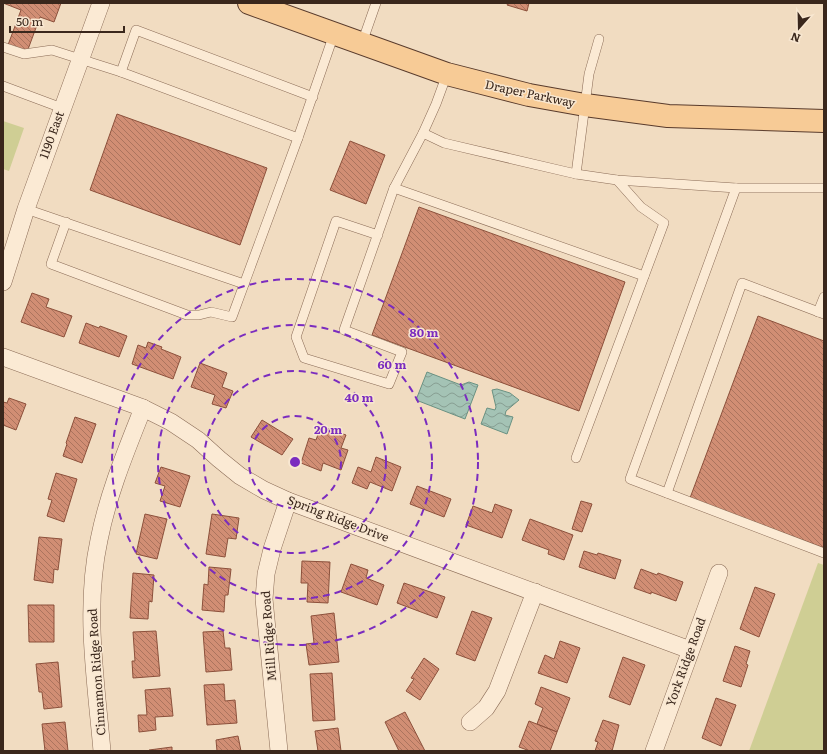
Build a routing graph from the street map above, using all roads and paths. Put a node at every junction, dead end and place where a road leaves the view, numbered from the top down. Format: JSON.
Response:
{"nodes":[{"id":1,"x":100,"y":3,"type":"edge"},
{"id":2,"x":249,"y":3,"type":"edge"},
{"id":3,"x":376,"y":3,"type":"edge"},
{"id":4,"x":334,"y":34,"type":"junction"},
{"id":5,"x":599,"y":38,"type":"dead end"},
{"id":6,"x":361,"y":44,"type":"junction"},
{"id":7,"x":3,"y":47,"type":"edge"},
{"id":8,"x":80,"y":59,"type":"junction"},
{"id":9,"x":121,"y":72,"type":"junction"},
{"id":10,"x":446,"y":74,"type":"junction"},
{"id":11,"x":3,"y":86,"type":"edge"},
{"id":12,"x":313,"y":97,"type":"junction"},
{"id":13,"x":585,"y":105,"type":"junction"},
{"id":14,"x":62,"y":108,"type":"junction"},
{"id":15,"x":824,"y":121,"type":"edge"},
{"id":16,"x":423,"y":133,"type":"junction"},
{"id":17,"x":298,"y":138,"type":"junction"},
{"id":18,"x":576,"y":174,"type":"junction"},
{"id":19,"x":617,"y":180,"type":"junction"},
{"id":20,"x":394,"y":188,"type":"junction"},
{"id":21,"x":736,"y":188,"type":"junction"},
{"id":22,"x":824,"y":188,"type":"edge"},
{"id":23,"x":26,"y":209,"type":"junction"},
{"id":24,"x":66,"y":222,"type":"junction"},
{"id":25,"x":378,"y":235,"type":"junction"},
{"id":26,"x":5,"y":275,"type":"edge"},
{"id":27,"x":644,"y":276,"type":"junction"},
{"id":28,"x":244,"y":284,"type":"junction"},
{"id":29,"x":824,"y":297,"type":"edge"},
{"id":30,"x":821,"y":313,"type":"edge"},
{"id":31,"x":3,"y":357,"type":"edge"},
{"id":32,"x":143,"y":408,"type":"junction"},
{"id":33,"x":576,"y":458,"type":"dead end"},
{"id":34,"x":667,"y":493,"type":"junction"},
{"id":35,"x":288,"y":501,"type":"junction"},
{"id":36,"x":824,"y":553,"type":"edge"},
{"id":37,"x":719,"y":573,"type":"dead end"},
{"id":38,"x":535,"y":592,"type":"junction"},
{"id":39,"x":690,"y":650,"type":"junction"},
{"id":40,"x":470,"y":722,"type":"dead end"},
{"id":41,"x":102,"y":751,"type":"edge"},
{"id":42,"x":279,"y":751,"type":"edge"},
{"id":43,"x":654,"y":751,"type":"edge"}],
"edges":[{"from":1,"to":8,"type":"street","name":"1190 East"},
{"from":2,"to":4,"type":"main road","name":"Draper Parkway"},
{"from":3,"to":6,"type":"lane"},
{"from":4,"to":6,"type":"main road","name":"Draper Parkway"},
{"from":4,"to":12,"type":"lane"},
{"from":5,"to":13,"type":"lane"},
{"from":6,"to":10,"type":"main road","name":"Draper Parkway"},
{"from":7,"to":8,"type":"lane"},
{"from":8,"to":9,"type":"lane"},
{"from":8,"to":14,"type":"street","name":"1190 East"},
{"from":9,"to":12,"type":"lane"},
{"from":9,"to":17,"type":"lane"},
{"from":10,"to":13,"type":"main road","name":"Draper Parkway"},
{"from":10,"to":16,"type":"lane"},
{"from":11,"to":14,"type":"lane"},
{"from":12,"to":17,"type":"lane"},
{"from":13,"to":15,"type":"main road","name":"Draper Parkway"},
{"from":13,"to":18,"type":"lane"},
{"from":14,"to":23,"type":"street","name":"1190 East"},
{"from":16,"to":18,"type":"lane"},
{"from":16,"to":20,"type":"lane"},
{"from":17,"to":28,"type":"lane"},
{"from":18,"to":19,"type":"lane"},
{"from":19,"to":21,"type":"lane"},
{"from":19,"to":27,"type":"lane"},
{"from":20,"to":25,"type":"lane"},
{"from":20,"to":27,"type":"lane"},
{"from":21,"to":22,"type":"lane"},
{"from":21,"to":34,"type":"lane"},
{"from":23,"to":24,"type":"lane"},
{"from":23,"to":26,"type":"street","name":"1190 East"},
{"from":24,"to":28,"type":"lane"},
{"from":24,"to":28,"type":"lane"},
{"from":25,"to":25,"type":"lane"},
{"from":27,"to":33,"type":"lane"},
{"from":29,"to":30,"type":"lane"},
{"from":30,"to":34,"type":"lane"},
{"from":31,"to":32,"type":"street","name":"Spring Ridge Drive"},
{"from":32,"to":35,"type":"street","name":"Spring Ridge Drive"},
{"from":32,"to":41,"type":"street","name":"Cinnamon Ridge Road"},
{"from":34,"to":36,"type":"lane"},
{"from":35,"to":38,"type":"street","name":"Spring Ridge Drive"},
{"from":35,"to":42,"type":"street","name":"Mill Ridge Road"},
{"from":37,"to":39,"type":"street","name":"York Ridge Road"},
{"from":38,"to":39,"type":"street","name":"Spring Ridge Drive"},
{"from":38,"to":40,"type":"street"},
{"from":39,"to":43,"type":"street","name":"York Ridge Road"}]}
